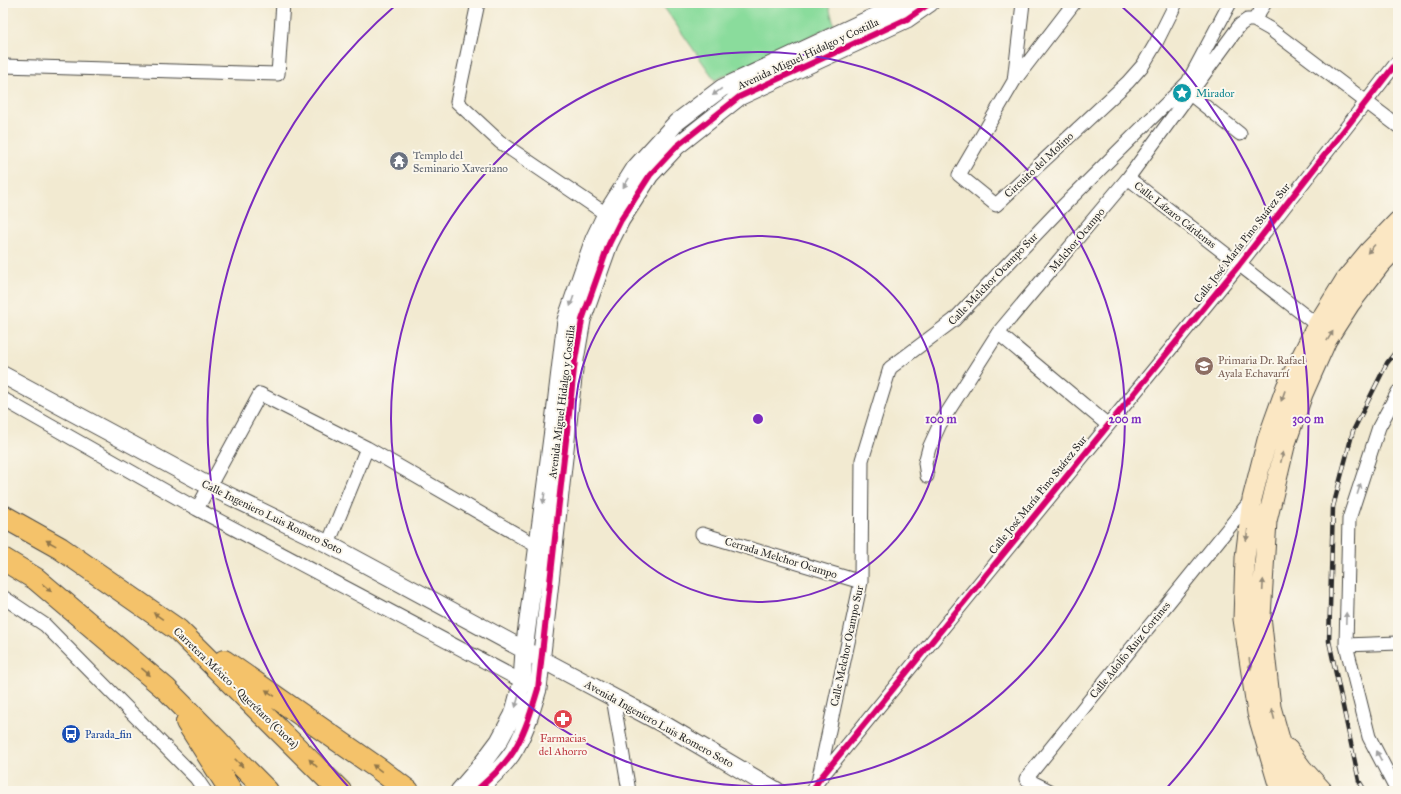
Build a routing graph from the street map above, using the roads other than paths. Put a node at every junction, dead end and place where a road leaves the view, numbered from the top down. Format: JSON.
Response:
{"nodes":[{"id":1,"x":283,"y":3,"type":"edge"},
{"id":2,"x":478,"y":3,"type":"edge"},
{"id":3,"x":904,"y":3,"type":"edge"},
{"id":4,"x":930,"y":3,"type":"edge"},
{"id":5,"x":1023,"y":3,"type":"edge"},
{"id":6,"x":1074,"y":3,"type":"edge"},
{"id":7,"x":1176,"y":3,"type":"edge"},
{"id":8,"x":1230,"y":3,"type":"edge"},
{"id":9,"x":1265,"y":3,"type":"edge"},
{"id":10,"x":1254,"y":20,"type":"junction"},
{"id":11,"x":1398,"y":60,"type":"edge"},
{"id":12,"x":3,"y":66,"type":"edge"},
{"id":13,"x":1014,"y":81,"type":"junction"},
{"id":14,"x":1190,"y":94,"type":"junction"},
{"id":15,"x":1365,"y":102,"type":"junction"},
{"id":16,"x":1398,"y":126,"type":"edge"},
{"id":17,"x":1240,"y":134,"type":"dead end"},
{"id":18,"x":1128,"y":178,"type":"junction"},
{"id":19,"x":606,"y":214,"type":"junction"},
{"id":20,"x":1398,"y":221,"type":"edge"},
{"id":21,"x":1398,"y":246,"type":"edge"},
{"id":22,"x":1239,"y":265,"type":"junction"},
{"id":23,"x":1316,"y":325,"type":"junction"},
{"id":24,"x":998,"y":333,"type":"junction"},
{"id":25,"x":3,"y":375,"type":"edge"},
{"id":26,"x":1398,"y":392,"type":"edge"},
{"id":27,"x":3,"y":399,"type":"edge"},
{"id":28,"x":1108,"y":425,"type":"junction"},
{"id":29,"x":367,"y":448,"type":"junction"},
{"id":30,"x":927,"y":476,"type":"dead end"},
{"id":31,"x":209,"y":486,"type":"junction"},
{"id":32,"x":1252,"y":499,"type":"junction"},
{"id":33,"x":196,"y":509,"type":"junction"},
{"id":34,"x":3,"y":516,"type":"edge"},
{"id":35,"x":702,"y":534,"type":"dead end"},
{"id":36,"x":328,"y":544,"type":"junction"},
{"id":37,"x":537,"y":546,"type":"junction"},
{"id":38,"x":3,"y":559,"type":"edge"},
{"id":39,"x":861,"y":582,"type":"junction"},
{"id":40,"x":3,"y":597,"type":"edge"},
{"id":41,"x":178,"y":630,"type":"junction"},
{"id":42,"x":1398,"y":643,"type":"edge"},
{"id":43,"x":1346,"y":645,"type":"junction"},
{"id":44,"x":524,"y":650,"type":"junction"},
{"id":45,"x":541,"y":659,"type":"junction"},
{"id":46,"x":522,"y":682,"type":"junction"},
{"id":47,"x":166,"y":689,"type":"junction"},
{"id":48,"x":538,"y":689,"type":"junction"},
{"id":49,"x":613,"y":698,"type":"junction"},
{"id":50,"x":1278,"y":735,"type":"junction"},
{"id":51,"x":815,"y":786,"type":"edge"},
{"id":52,"x":205,"y":791,"type":"edge"},
{"id":53,"x":232,"y":791,"type":"edge"},
{"id":54,"x":267,"y":791,"type":"edge"},
{"id":55,"x":340,"y":791,"type":"edge"},
{"id":56,"x":408,"y":791,"type":"edge"},
{"id":57,"x":459,"y":791,"type":"edge"},
{"id":58,"x":476,"y":791,"type":"edge"},
{"id":59,"x":629,"y":791,"type":"edge"},
{"id":60,"x":777,"y":791,"type":"edge"},
{"id":61,"x":1050,"y":791,"type":"edge"},
{"id":62,"x":1280,"y":791,"type":"edge"},
{"id":63,"x":1298,"y":791,"type":"edge"},
{"id":64,"x":1323,"y":791,"type":"edge"},
{"id":65,"x":1397,"y":791,"type":"edge"}],
"edges":[{"from":1,"to":12,"type":"street"},
{"from":2,"to":19,"type":"street"},
{"from":3,"to":19,"type":"street","name":"Avenida Miguel Hidalgo y Costilla","one_way":true},
{"from":4,"to":45,"type":"street","name":"Avenida Miguel Hidalgo y Costilla"},
{"from":5,"to":13,"type":"street","name":"Circuito del Molino"},
{"from":6,"to":13,"type":"street","name":"Circuito del Molino"},
{"from":7,"to":13,"type":"street","name":"Circuito del Molino"},
{"from":8,"to":39,"type":"street","name":"Calle Melchor Ocampo Sur"},
{"from":9,"to":10,"type":"street"},
{"from":10,"to":14,"type":"street","name":"Melchor Ocampo"},
{"from":10,"to":15,"type":"street"},
{"from":11,"to":15,"type":"street","name":"Calle José María Pino Suárez Sur"},
{"from":14,"to":17,"type":"street"},
{"from":14,"to":18,"type":"street","name":"Melchor Ocampo"},
{"from":15,"to":16,"type":"street"},
{"from":15,"to":22,"type":"street","name":"Calle José María Pino Suárez Sur"},
{"from":18,"to":22,"type":"street","name":"Calle Lázaro Cárdenas"},
{"from":18,"to":24,"type":"street","name":"Melchor Ocampo"},
{"from":19,"to":37,"type":"street","name":"Avenida Miguel Hidalgo y Costilla","one_way":true},
{"from":20,"to":23,"type":"main road","one_way":true},
{"from":50,"to":21,"type":"main road","one_way":true},
{"from":22,"to":23,"type":"street","name":"Calle Lázaro Cárdenas"},
{"from":22,"to":28,"type":"street","name":"Calle José María Pino Suárez Sur"},
{"from":23,"to":32,"type":"main road","one_way":true},
{"from":24,"to":28,"type":"street"},
{"from":24,"to":30,"type":"street","name":"Melchor Ocampo"},
{"from":25,"to":31,"type":"street","name":"Calle Ingeniero Luis Romero Soto"},
{"from":43,"to":26,"type":"street","one_way":true},
{"from":27,"to":33,"type":"street"},
{"from":28,"to":51,"type":"street","name":"Calle José María Pino Suárez Sur"},
{"from":29,"to":31,"type":"street"},
{"from":29,"to":36,"type":"street"},
{"from":29,"to":37,"type":"street"},
{"from":31,"to":33,"type":"street"},
{"from":31,"to":36,"type":"street","name":"Calle Ingeniero Luis Romero Soto"},
{"from":32,"to":61,"type":"street","name":"Calle Adolfo Ruiz Cortines"},
{"from":32,"to":62,"type":"main road","one_way":true},
{"from":33,"to":46,"type":"street"},
{"from":41,"to":34,"type":"highway","name":"Carretera México - Querétaro (Cuota)","one_way":true},
{"from":35,"to":39,"type":"street","name":"Cerrada Melchor Ocampo"},
{"from":36,"to":44,"type":"street","name":"Calle Ingeniero Luis Romero Soto"},
{"from":37,"to":44,"type":"street","name":"Avenida Miguel Hidalgo y Costilla"},
{"from":38,"to":47,"type":"highway","one_way":true},
{"from":39,"to":51,"type":"street","name":"Calle Melchor Ocampo Sur"},
{"from":40,"to":52,"type":"street"},
{"from":55,"to":41,"type":"highway","name":"Carretera México - Querétaro (Cuota)","one_way":true},
{"from":56,"to":41,"type":"highway","one_way":true},
{"from":42,"to":43,"type":"street"},
{"from":65,"to":43,"type":"street","one_way":true},
{"from":44,"to":45,"type":"street","name":"Calle Ingeniero Luis Romero Soto"},
{"from":44,"to":46,"type":"street","name":"Avenida Miguel Hidalgo y Costilla"},
{"from":45,"to":48,"type":"street","name":"Avenida Miguel Hidalgo y Costilla"},
{"from":45,"to":49,"type":"street","name":"Avenida Ingeniero Luis Romero Soto"},
{"from":46,"to":48,"type":"street"},
{"from":46,"to":57,"type":"street","name":"Avenida Miguel Hidalgo y Costilla","one_way":true},
{"from":47,"to":53,"type":"highway"},
{"from":47,"to":54,"type":"highway","one_way":true},
{"from":48,"to":58,"type":"street","name":"Avenida Miguel Hidalgo y Costilla"},
{"from":49,"to":59,"type":"street"},
{"from":49,"to":60,"type":"street","name":"Avenida Ingeniero Luis Romero Soto"},
{"from":50,"to":63,"type":"main road"},
{"from":50,"to":64,"type":"main road"}]}
